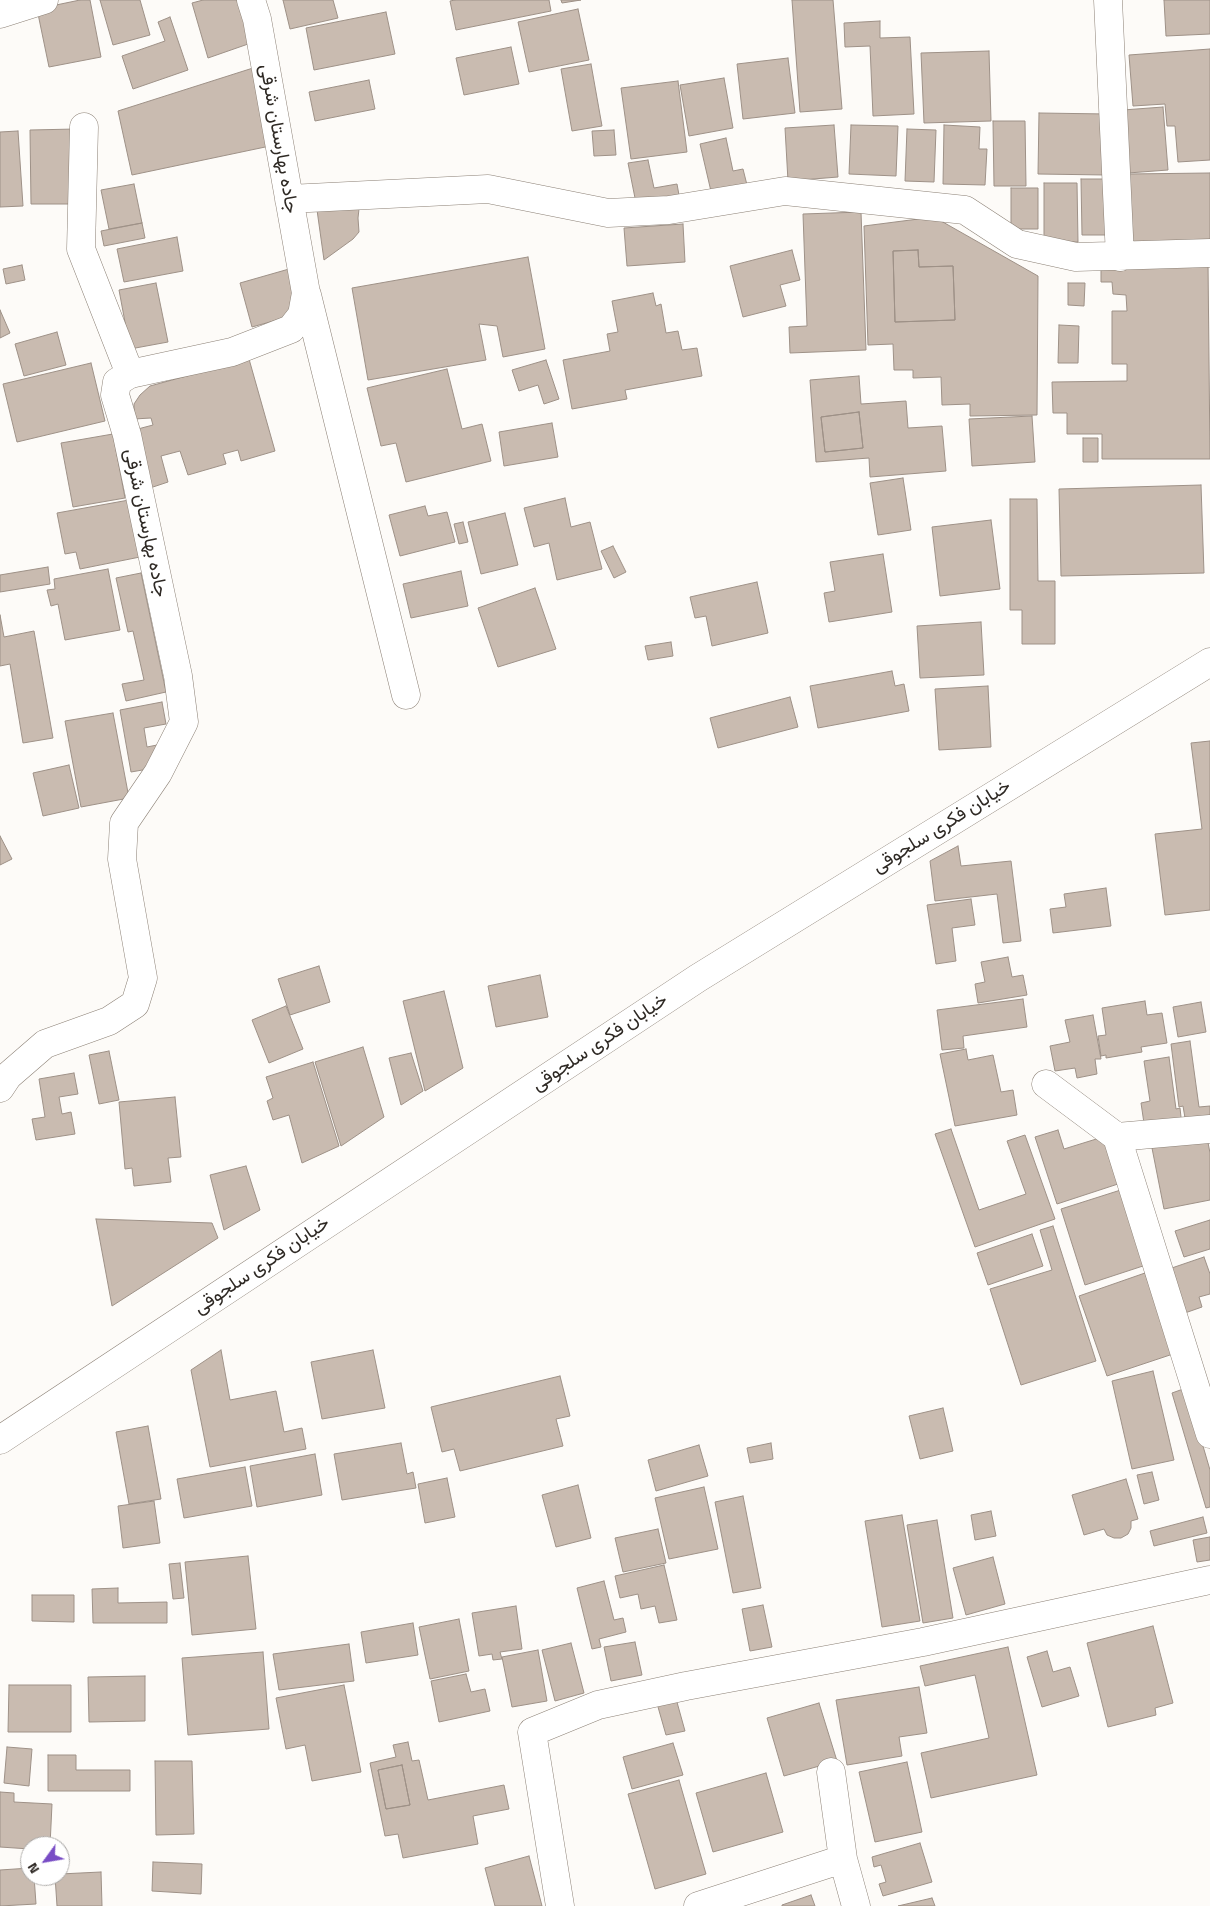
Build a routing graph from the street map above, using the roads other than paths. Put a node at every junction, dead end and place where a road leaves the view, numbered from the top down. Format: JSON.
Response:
{"nodes":[{"id":1,"x":44,"y":0,"type":"edge"},
{"id":2,"x":251,"y":0,"type":"edge"},
{"id":3,"x":1108,"y":0,"type":"edge"},
{"id":4,"x":0,"y":14,"type":"edge"},
{"id":5,"x":84,"y":127,"type":"dead end"},
{"id":6,"x":289,"y":199,"type":"junction"},
{"id":7,"x":1210,"y":253,"type":"edge"},
{"id":8,"x":1120,"y":257,"type":"junction"},
{"id":9,"x":306,"y":294,"type":"junction"},
{"id":10,"x":130,"y":374,"type":"junction"},
{"id":11,"x":1210,"y":662,"type":"edge"},
{"id":12,"x":406,"y":695,"type":"dead end"},
{"id":13,"x":1046,"y":1084,"type":"dead end"},
{"id":14,"x":0,"y":1088,"type":"edge"},
{"id":15,"x":1210,"y":1129,"type":"edge"},
{"id":16,"x":1117,"y":1137,"type":"junction"},
{"id":17,"x":1210,"y":1434,"type":"edge"},
{"id":18,"x":0,"y":1440,"type":"edge"},
{"id":19,"x":1210,"y":1580,"type":"edge"},
{"id":20,"x":831,"y":1772,"type":"dead end"},
{"id":21,"x":843,"y":1859,"type":"junction"},
{"id":22,"x":560,"y":1906,"type":"edge"},
{"id":23,"x":698,"y":1906,"type":"edge"},
{"id":24,"x":856,"y":1906,"type":"edge"}],
"edges":[{"from":1,"to":4,"type":"street"},
{"from":2,"to":6,"type":"street","name":"جاده بهارستان شرقی"},
{"from":3,"to":8,"type":"street"},
{"from":5,"to":10,"type":"street"},
{"from":6,"to":8,"type":"street"},
{"from":6,"to":9,"type":"street","name":"جاده بهارستان شرقی"},
{"from":7,"to":8,"type":"street"},
{"from":9,"to":10,"type":"street","name":"جاده بهارستان شرقی"},
{"from":9,"to":12,"type":"street"},
{"from":10,"to":14,"type":"street","name":"جاده بهارستان شرقی"},
{"from":11,"to":18,"type":"street","name":"خیابان فکری سلجوقی"},
{"from":13,"to":16,"type":"street"},
{"from":15,"to":16,"type":"street"},
{"from":16,"to":17,"type":"street"},
{"from":19,"to":22,"type":"street"},
{"from":20,"to":21,"type":"street"},
{"from":21,"to":23,"type":"street"},
{"from":21,"to":24,"type":"street"}]}
